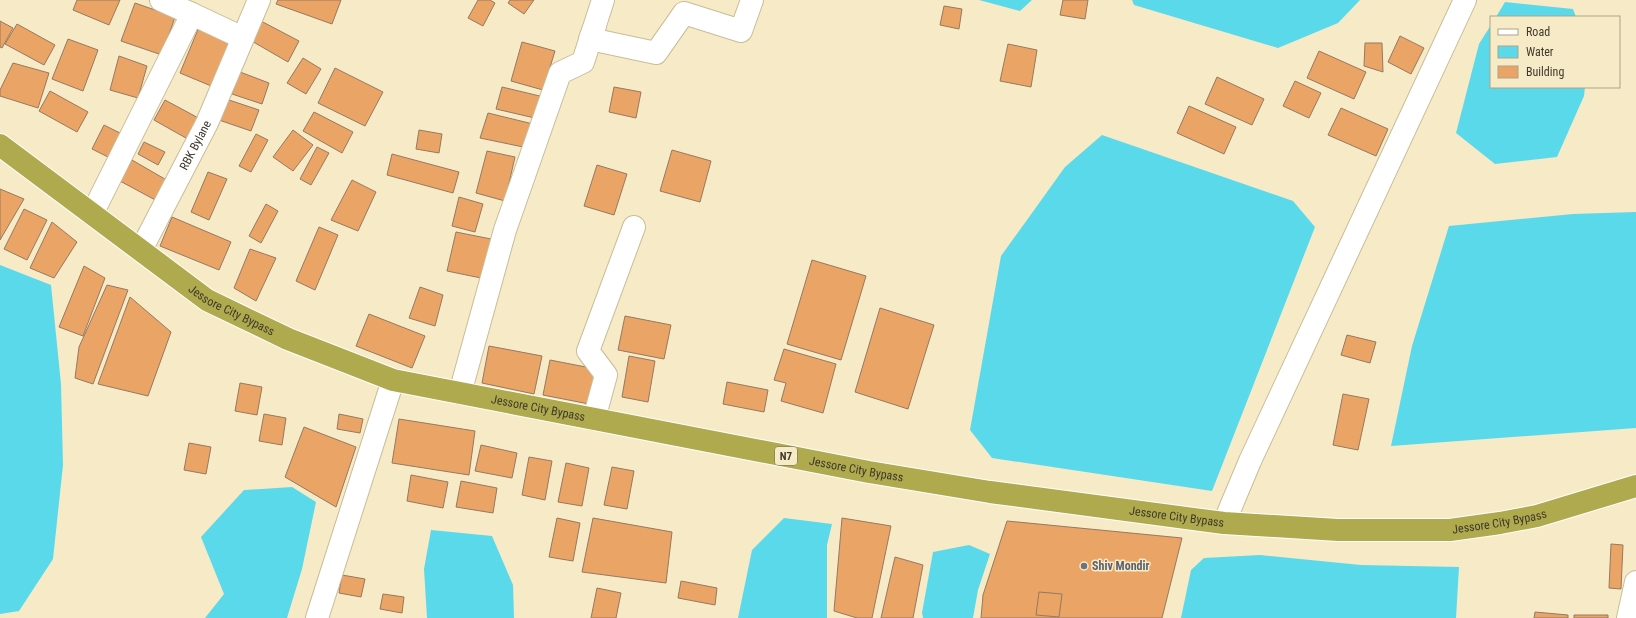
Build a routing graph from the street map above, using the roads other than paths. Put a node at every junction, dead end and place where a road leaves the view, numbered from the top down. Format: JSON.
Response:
{"nodes":[{"id":1,"x":161,"y":0,"type":"edge"},
{"id":2,"x":260,"y":0,"type":"edge"},
{"id":3,"x":603,"y":0,"type":"edge"},
{"id":4,"x":752,"y":0,"type":"edge"},
{"id":5,"x":1465,"y":0,"type":"edge"},
{"id":6,"x":192,"y":14,"type":"junction"},
{"id":7,"x":243,"y":38,"type":"junction"},
{"id":8,"x":0,"y":145,"type":"edge"},
{"id":9,"x":92,"y":214,"type":"junction"},
{"id":10,"x":634,"y":227,"type":"dead end"},
{"id":11,"x":141,"y":250,"type":"junction"},
{"id":12,"x":393,"y":380,"type":"junction"},
{"id":13,"x":460,"y":393,"type":"junction"},
{"id":14,"x":594,"y":419,"type":"junction"},
{"id":15,"x":1636,"y":486,"type":"edge"},
{"id":16,"x":1224,"y":523,"type":"junction"},
{"id":17,"x":1636,"y":582,"type":"edge"},
{"id":18,"x":317,"y":618,"type":"edge"},
{"id":19,"x":1628,"y":618,"type":"edge"}],
"edges":[{"from":1,"to":6,"type":"street"},
{"from":2,"to":7,"type":"street","name":"RBK Bylane"},
{"from":3,"to":4,"type":"street"},
{"from":3,"to":13,"type":"street"},
{"from":5,"to":16,"type":"street"},
{"from":6,"to":7,"type":"street"},
{"from":6,"to":9,"type":"street"},
{"from":7,"to":11,"type":"street","name":"RBK Bylane"},
{"from":8,"to":9,"type":"highway","name":"Jessore City Bypass","number":"N7"},
{"from":9,"to":11,"type":"highway","name":"Jessore City Bypass","number":"N7"},
{"from":10,"to":14,"type":"street"},
{"from":11,"to":12,"type":"highway","name":"Jessore City Bypass","number":"N7"},
{"from":12,"to":13,"type":"highway","name":"Jessore City Bypass","number":"N7"},
{"from":12,"to":18,"type":"street"},
{"from":13,"to":14,"type":"highway","name":"Jessore City Bypass","number":"N7"},
{"from":14,"to":16,"type":"highway","name":"Jessore City Bypass","number":"N7"},
{"from":15,"to":16,"type":"highway","name":"Jessore City Bypass","number":"N7"},
{"from":17,"to":19,"type":"street"}]}
